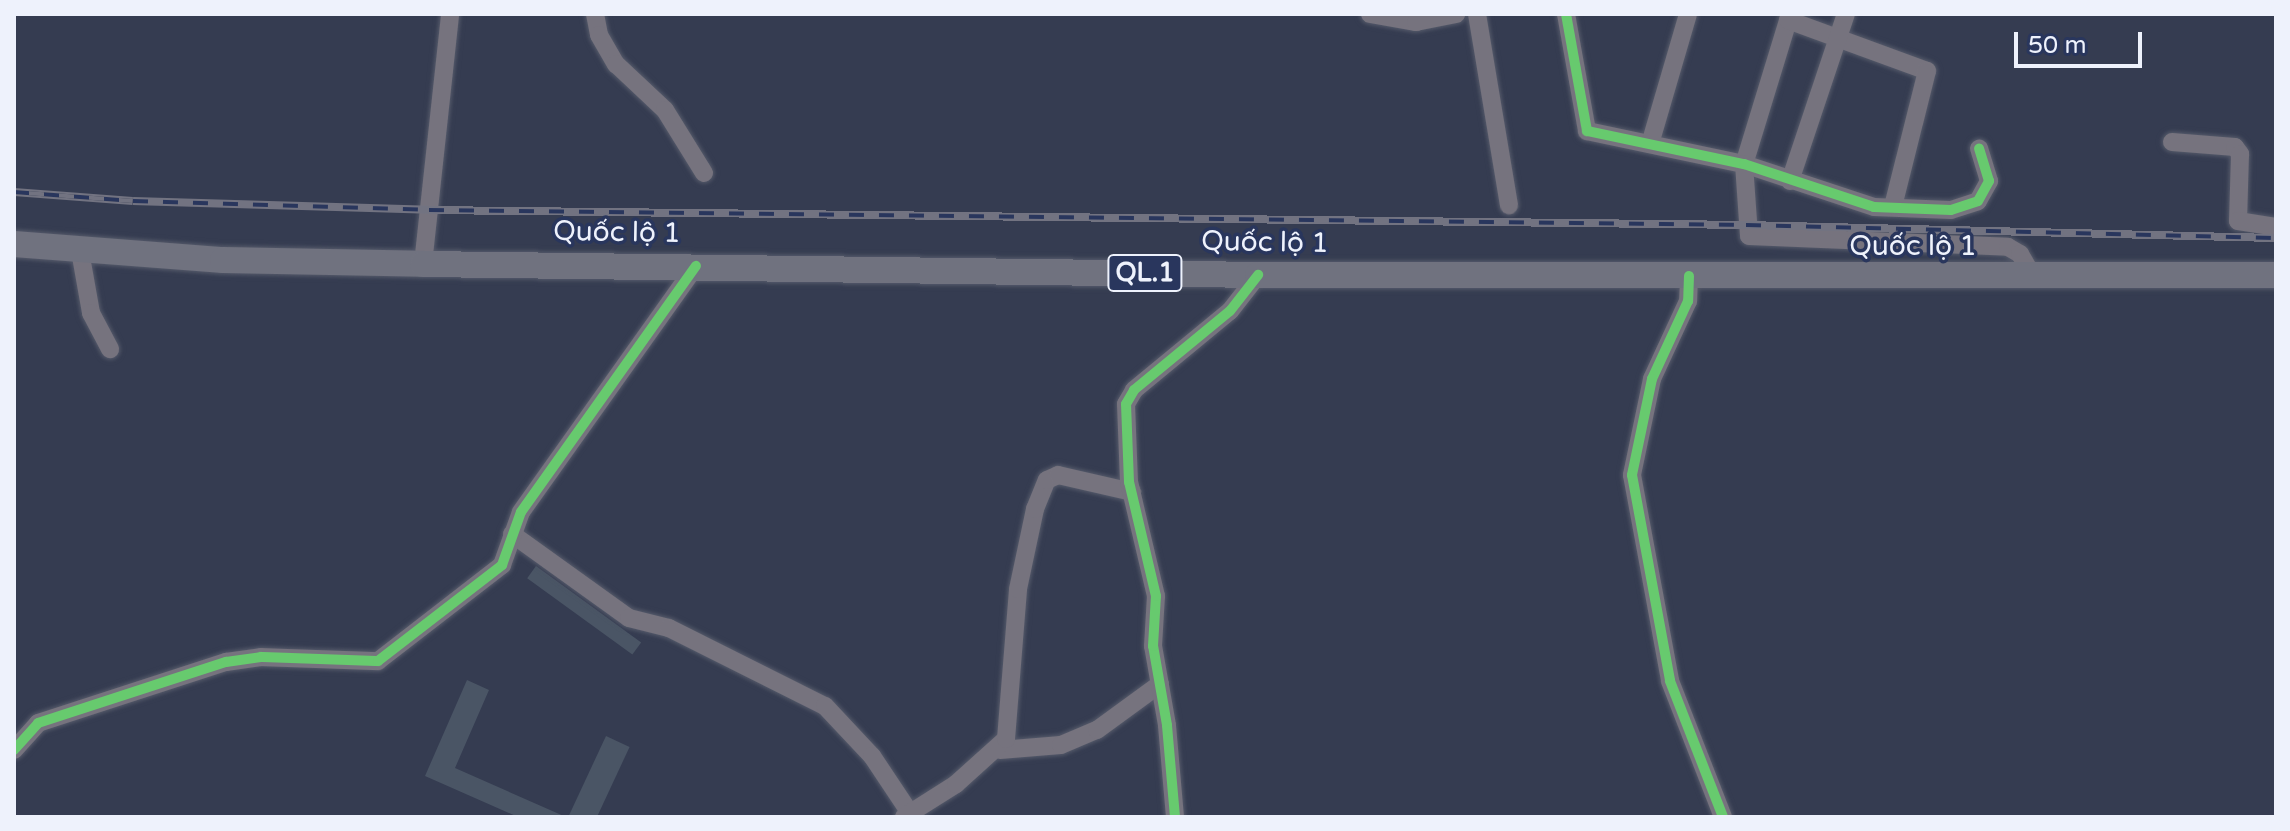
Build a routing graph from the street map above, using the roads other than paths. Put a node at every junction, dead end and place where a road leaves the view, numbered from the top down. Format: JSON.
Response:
{"nodes":[{"id":1,"x":450,"y":14,"type":"edge"},
{"id":2,"x":595,"y":14,"type":"edge"},
{"id":3,"x":1370,"y":14,"type":"edge"},
{"id":4,"x":1456,"y":14,"type":"edge"},
{"id":5,"x":1477,"y":14,"type":"edge"},
{"id":6,"x":1566,"y":14,"type":"edge"},
{"id":7,"x":1688,"y":14,"type":"edge"},
{"id":8,"x":1846,"y":14,"type":"edge"},
{"id":9,"x":1789,"y":17,"type":"edge"},
{"id":10,"x":1835,"y":39,"type":"junction"},
{"id":11,"x":2172,"y":142,"type":"dead end"},
{"id":12,"x":1650,"y":144,"type":"junction"},
{"id":13,"x":1979,"y":149,"type":"dead end"},
{"id":14,"x":1744,"y":164,"type":"junction"},
{"id":15,"x":704,"y":173,"type":"dead end"},
{"id":16,"x":1790,"y":181,"type":"junction"},
{"id":17,"x":1509,"y":205,"type":"dead end"},
{"id":18,"x":1893,"y":206,"type":"junction"},
{"id":19,"x":2276,"y":227,"type":"edge"},
{"id":20,"x":14,"y":244,"type":"edge"},
{"id":21,"x":80,"y":251,"type":"junction"},
{"id":22,"x":423,"y":264,"type":"junction"},
{"id":23,"x":696,"y":266,"type":"junction"},
{"id":24,"x":1258,"y":275,"type":"junction"},
{"id":25,"x":2276,"y":275,"type":"edge"},
{"id":26,"x":1689,"y":276,"type":"junction"},
{"id":27,"x":2034,"y":278,"type":"junction"},
{"id":28,"x":110,"y":349,"type":"dead end"},
{"id":29,"x":1132,"y":492,"type":"junction"},
{"id":30,"x":512,"y":534,"type":"junction"},
{"id":31,"x":1160,"y":684,"type":"junction"},
{"id":32,"x":14,"y":750,"type":"edge"},
{"id":33,"x":1000,"y":750,"type":"junction"},
{"id":34,"x":907,"y":815,"type":"edge"},
{"id":35,"x":1175,"y":817,"type":"edge"},
{"id":36,"x":1723,"y":817,"type":"edge"}],
"edges":[{"from":1,"to":22,"type":"street"},
{"from":2,"to":15,"type":"street"},
{"from":3,"to":4,"type":"street"},
{"from":5,"to":17,"type":"street"},
{"from":6,"to":12,"type":"street"},
{"from":7,"to":12,"type":"street"},
{"from":8,"to":10,"type":"street"},
{"from":9,"to":10,"type":"street"},
{"from":9,"to":14,"type":"street"},
{"from":10,"to":16,"type":"street"},
{"from":10,"to":18,"type":"street"},
{"from":11,"to":19,"type":"street"},
{"from":12,"to":14,"type":"street"},
{"from":13,"to":18,"type":"street"},
{"from":14,"to":16,"type":"street"},
{"from":14,"to":27,"type":"street"},
{"from":16,"to":18,"type":"street"},
{"from":20,"to":21,"type":"highway","name":"Quốc lộ 1","number":"QL.1"},
{"from":21,"to":22,"type":"highway","name":"Quốc lộ 1","number":"QL.1"},
{"from":21,"to":28,"type":"street"},
{"from":22,"to":23,"type":"highway","name":"Quốc lộ 1","number":"QL.1"},
{"from":23,"to":24,"type":"highway","name":"Quốc lộ 1","number":"QL.1"},
{"from":23,"to":30,"type":"street"},
{"from":24,"to":26,"type":"highway","name":"Quốc lộ 1","number":"QL.1"},
{"from":24,"to":29,"type":"street"},
{"from":25,"to":27,"type":"highway","name":"Quốc lộ 1","number":"QL.1"},
{"from":26,"to":27,"type":"highway","name":"Quốc lộ 1","number":"QL.1"},
{"from":26,"to":36,"type":"street"},
{"from":29,"to":31,"type":"street"},
{"from":29,"to":33,"type":"street"},
{"from":30,"to":32,"type":"street"},
{"from":30,"to":34,"type":"street"},
{"from":31,"to":33,"type":"street"},
{"from":31,"to":35,"type":"street"},
{"from":33,"to":34,"type":"street"}]}
